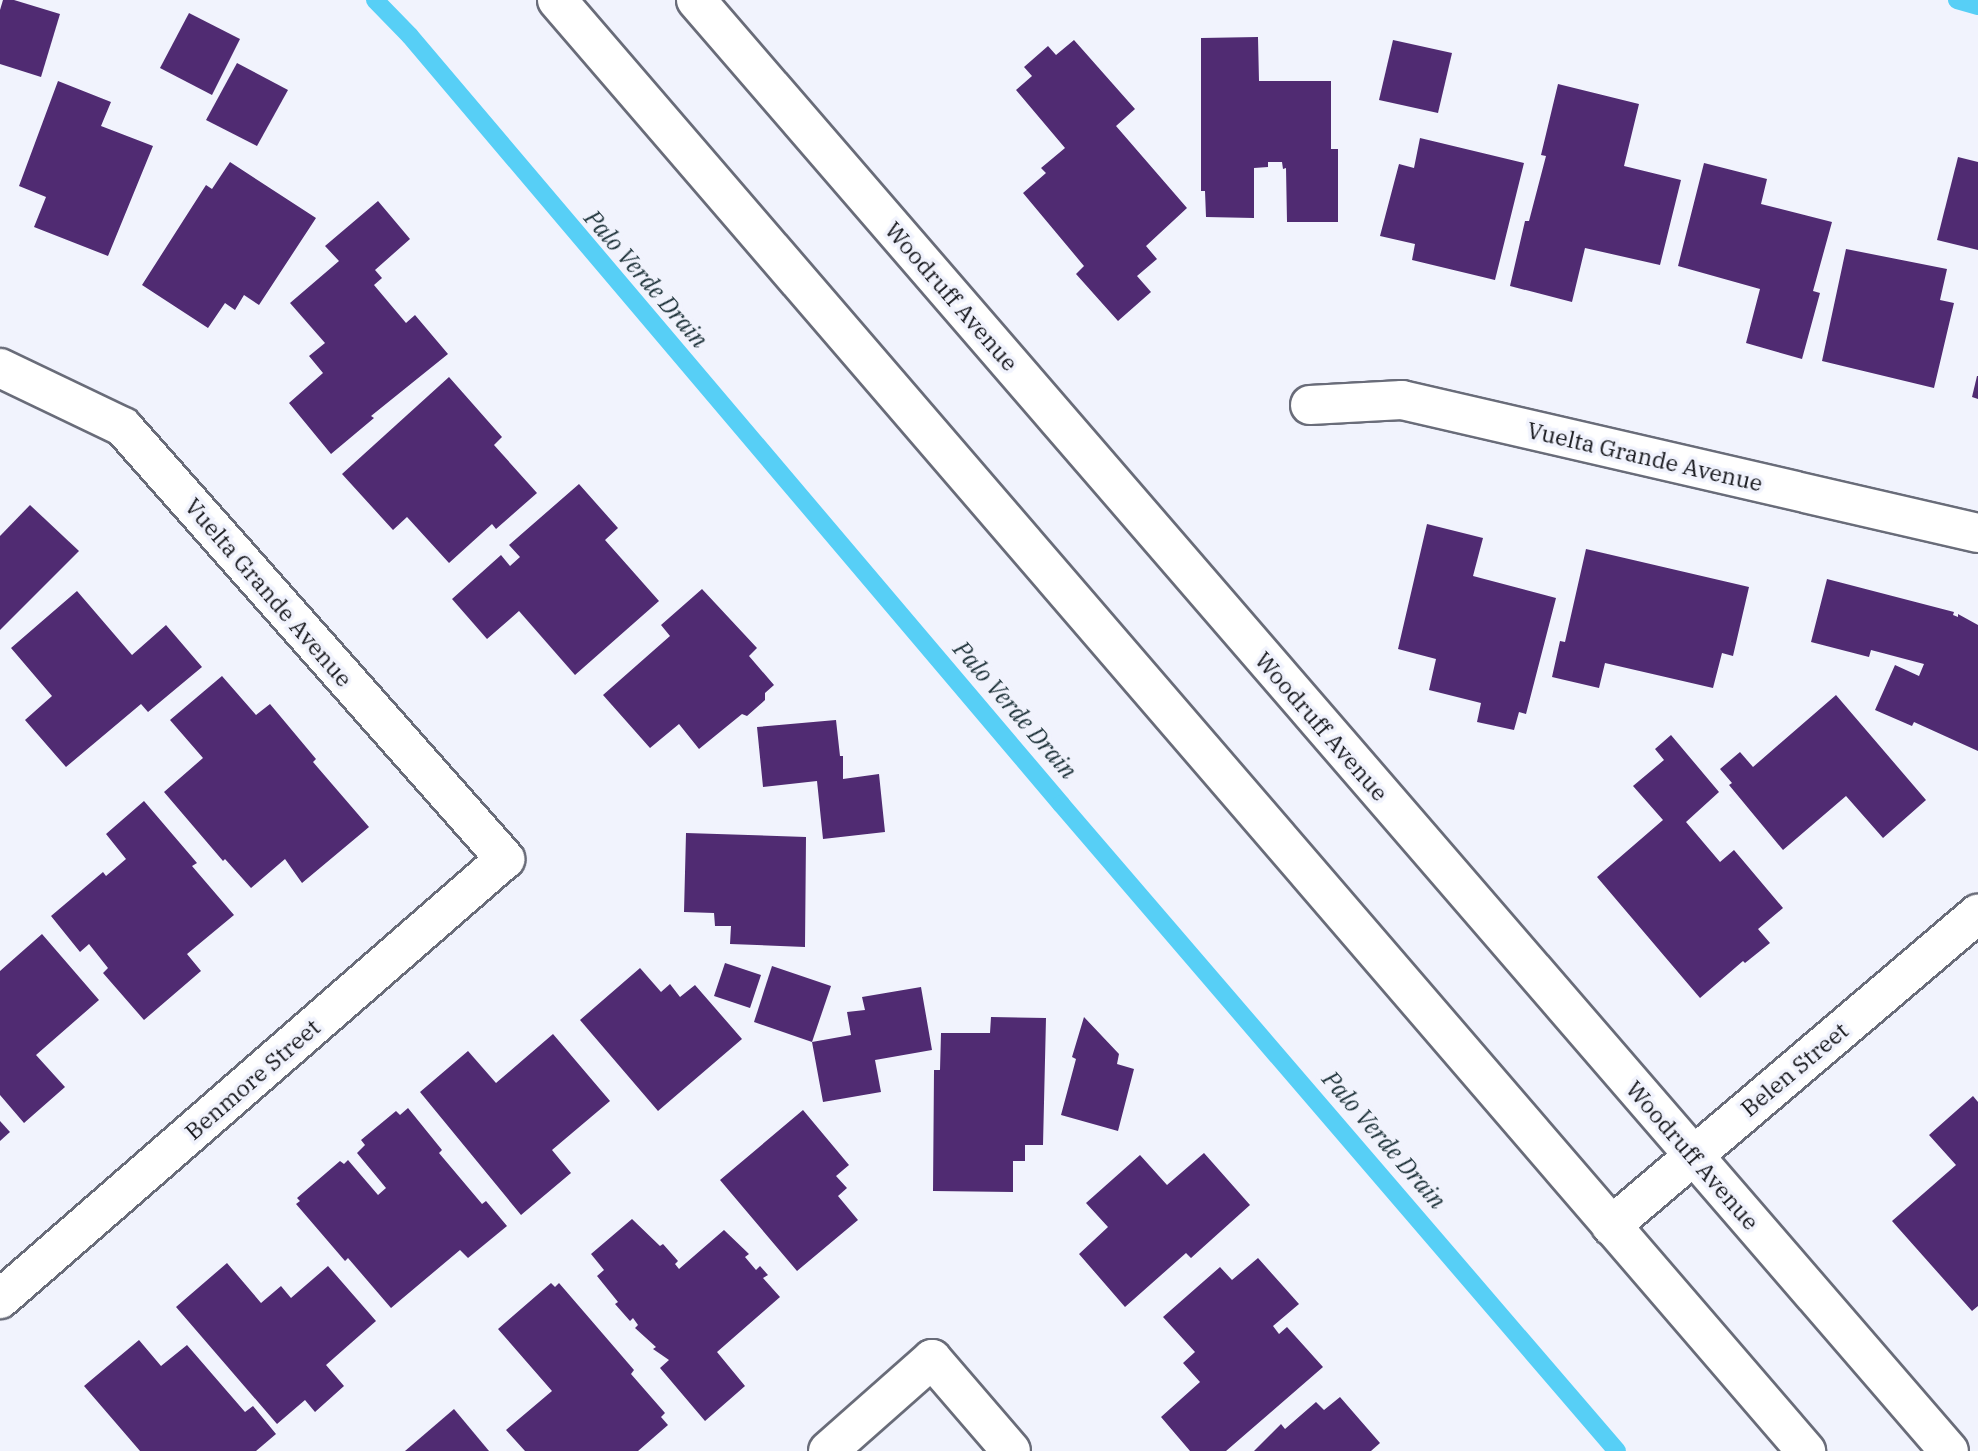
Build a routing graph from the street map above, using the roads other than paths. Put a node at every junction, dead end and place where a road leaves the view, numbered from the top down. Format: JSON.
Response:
{"nodes":[{"id":1,"x":557,"y":0,"type":"edge"},
{"id":2,"x":696,"y":0,"type":"edge"},
{"id":3,"x":0,"y":368,"type":"edge"},
{"id":4,"x":1310,"y":405,"type":"dead end"},
{"id":5,"x":1978,"y":533,"type":"edge"},
{"id":6,"x":505,"y":859,"type":"joint"},
{"id":7,"x":1978,"y":914,"type":"edge"},
{"id":8,"x":1693,"y":1155,"type":"junction"},
{"id":9,"x":1611,"y":1226,"type":"junction"},
{"id":10,"x":0,"y":1299,"type":"edge"},
{"id":11,"x":828,"y":1451,"type":"edge"},
{"id":12,"x":1011,"y":1451,"type":"edge"},
{"id":13,"x":1806,"y":1451,"type":"edge"},
{"id":14,"x":1949,"y":1451,"type":"edge"}],
"edges":[{"from":1,"to":9,"type":"main road"},
{"from":2,"to":8,"type":"main road","name":"Woodruff Avenue"},
{"from":3,"to":6,"type":"main road","name":"Vuelta Grande Avenue"},
{"from":4,"to":5,"type":"main road","name":"Vuelta Grande Avenue"},
{"from":6,"to":10,"type":"main road","name":"Benmore Street"},
{"from":7,"to":8,"type":"main road","name":"Belen Street"},
{"from":8,"to":9,"type":"main road","name":"Belen Street"},
{"from":8,"to":14,"type":"main road","name":"Woodruff Avenue"},
{"from":9,"to":13,"type":"main road"},
{"from":11,"to":12,"type":"main road"}]}
